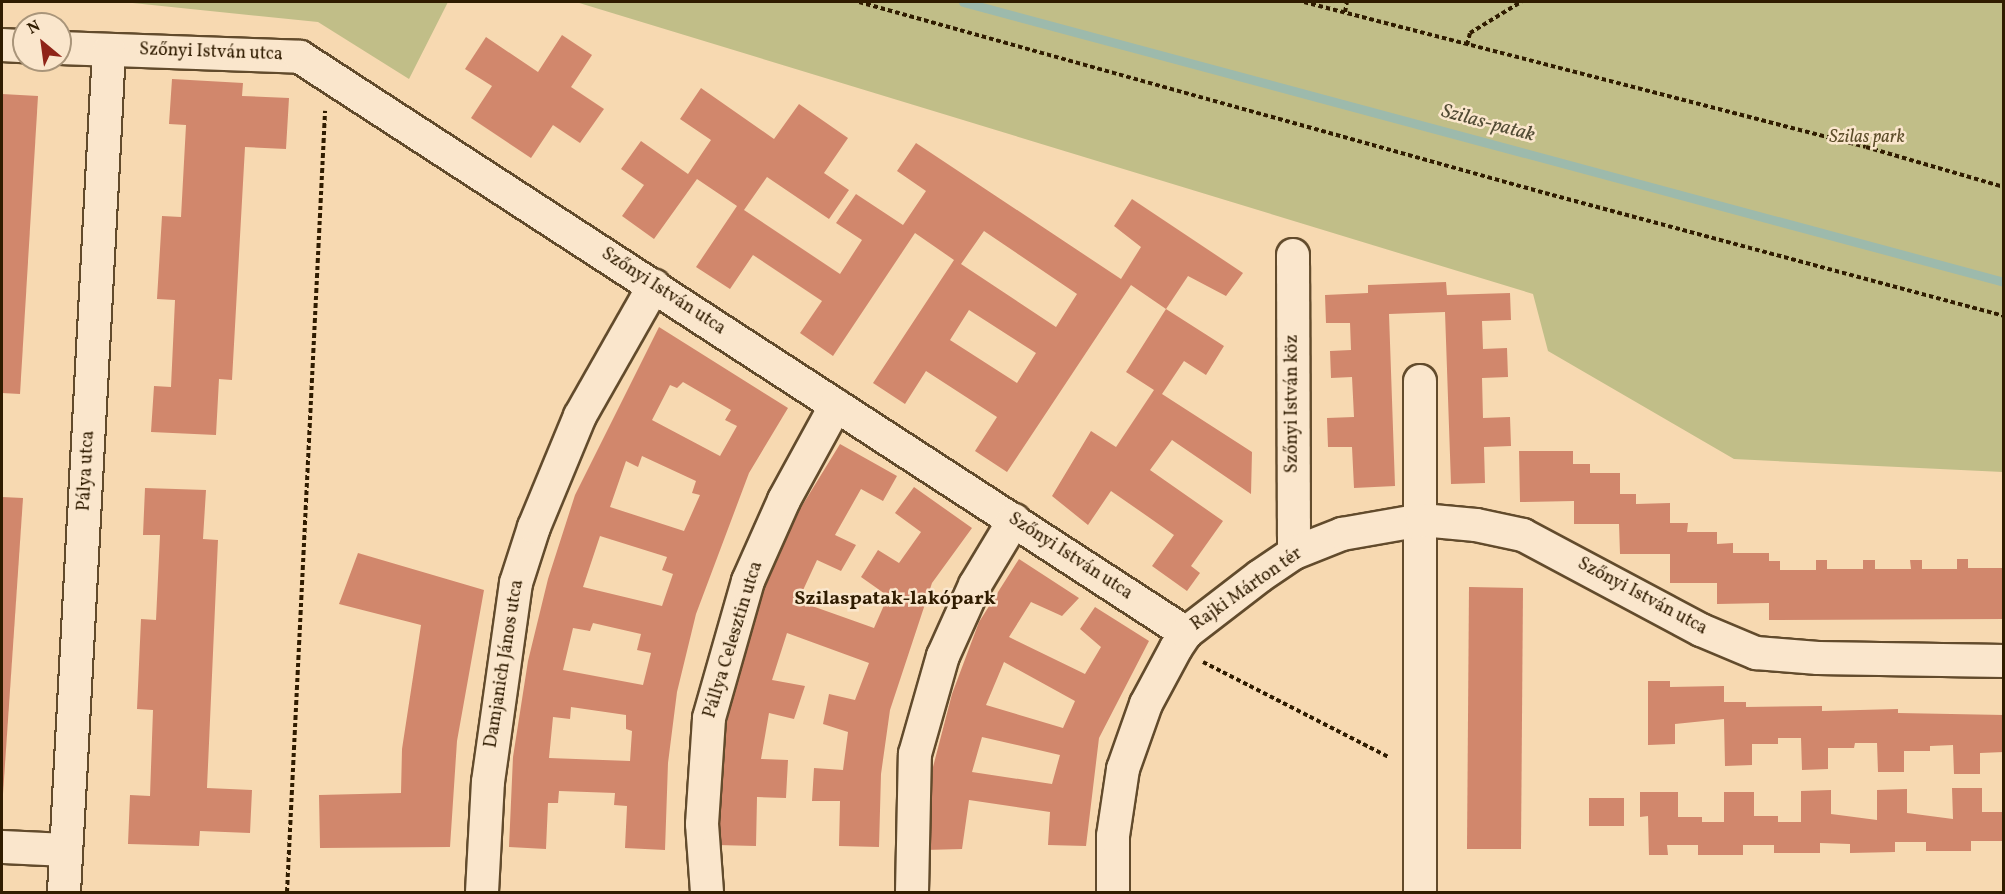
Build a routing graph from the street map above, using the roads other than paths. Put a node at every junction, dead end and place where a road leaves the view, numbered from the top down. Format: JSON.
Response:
{"nodes":[{"id":1,"x":72,"y":48,"type":"edge"},
{"id":2,"x":109,"y":50,"type":"junction"},
{"id":3,"x":1293,"y":255,"type":"dead end"},
{"id":4,"x":654,"y":286,"type":"junction"},
{"id":5,"x":1420,"y":381,"type":"dead end"},
{"id":6,"x":836,"y":405,"type":"junction"},
{"id":7,"x":1014,"y":520,"type":"junction"},
{"id":8,"x":1422,"y":520,"type":"junction"},
{"id":9,"x":1294,"y":553,"type":"junction"},
{"id":10,"x":1181,"y":640,"type":"junction"},
{"id":11,"x":2004,"y":661,"type":"edge"},
{"id":12,"x":2,"y":847,"type":"edge"},
{"id":13,"x":66,"y":850,"type":"junction"},
{"id":14,"x":64,"y":892,"type":"edge"},
{"id":15,"x":482,"y":892,"type":"edge"},
{"id":16,"x":707,"y":892,"type":"edge"},
{"id":17,"x":912,"y":892,"type":"edge"},
{"id":18,"x":1113,"y":892,"type":"edge"},
{"id":19,"x":1420,"y":892,"type":"edge"}],
"edges":[{"from":1,"to":2,"type":"street","name":"Szőnyi István utca"},
{"from":2,"to":4,"type":"street","name":"Szőnyi István utca"},
{"from":2,"to":13,"type":"street","name":"Pálya utca"},
{"from":3,"to":9,"type":"street","name":"Szőnyi István köz"},
{"from":4,"to":6,"type":"street","name":"Szőnyi István utca"},
{"from":4,"to":15,"type":"street","name":"Damjanich János utca"},
{"from":5,"to":8,"type":"street"},
{"from":6,"to":7,"type":"street","name":"Szőnyi István utca"},
{"from":6,"to":16,"type":"street","name":"Pállya Celesztin utca"},
{"from":7,"to":10,"type":"street","name":"Szőnyi István utca"},
{"from":7,"to":17,"type":"street"},
{"from":8,"to":9,"type":"street","name":"Rajki Márton tér"},
{"from":8,"to":11,"type":"street","name":"Szőnyi István utca"},
{"from":8,"to":19,"type":"street"},
{"from":9,"to":10,"type":"street","name":"Rajki Márton tér"},
{"from":10,"to":18,"type":"street","name":"Rajki Márton tér"},
{"from":12,"to":13,"type":"street"},
{"from":13,"to":14,"type":"street","name":"Pálya utca"}]}
